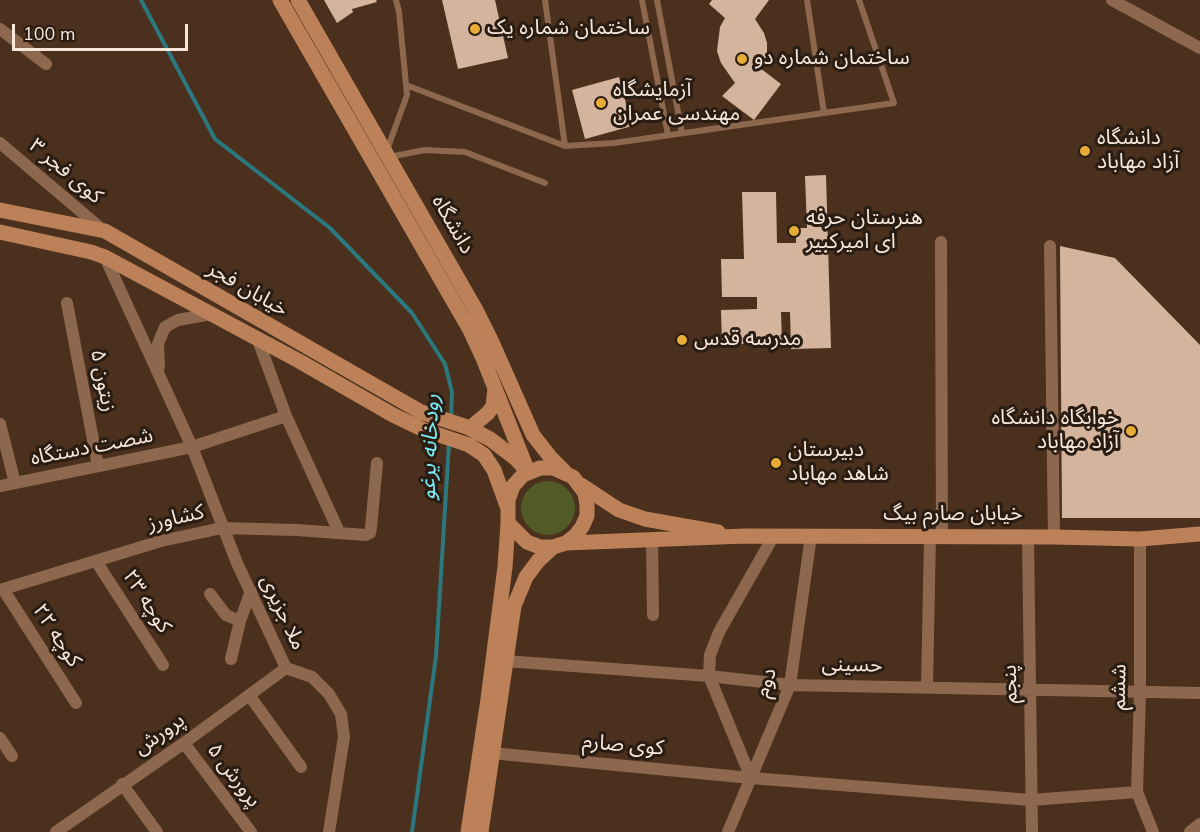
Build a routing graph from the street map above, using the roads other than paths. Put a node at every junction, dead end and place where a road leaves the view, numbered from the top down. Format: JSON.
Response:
{"nodes":[{"id":1,"x":280,"y":0,"type":"edge"},
{"id":2,"x":298,"y":0,"type":"edge"},
{"id":3,"x":396,"y":0,"type":"edge"},
{"id":4,"x":545,"y":0,"type":"edge"},
{"id":5,"x":642,"y":0,"type":"edge"},
{"id":6,"x":657,"y":0,"type":"edge"},
{"id":7,"x":807,"y":0,"type":"edge"},
{"id":8,"x":859,"y":0,"type":"edge"},
{"id":9,"x":1112,"y":0,"type":"edge"},
{"id":10,"x":0,"y":28,"type":"edge"},
{"id":11,"x":1200,"y":48,"type":"edge"},
{"id":12,"x":46,"y":64,"type":"dead end"},
{"id":13,"x":406,"y":85,"type":"junction"},
{"id":14,"x":824,"y":113,"type":"junction"},
{"id":15,"x":682,"y":133,"type":"junction"},
{"id":16,"x":668,"y":135,"type":"junction"},
{"id":17,"x":0,"y":143,"type":"edge"},
{"id":18,"x":565,"y":146,"type":"junction"},
{"id":19,"x":387,"y":155,"type":"junction"},
{"id":20,"x":545,"y":183,"type":"dead end"},
{"id":21,"x":0,"y":210,"type":"edge"},
{"id":22,"x":105,"y":231,"type":"junction"},
{"id":23,"x":0,"y":232,"type":"edge"},
{"id":24,"x":941,"y":242,"type":"dead end"},
{"id":25,"x":1050,"y":246,"type":"dead end"},
{"id":26,"x":105,"y":258,"type":"junction"},
{"id":27,"x":67,"y":303,"type":"dead end"},
{"id":28,"x":211,"y":314,"type":"junction"},
{"id":29,"x":258,"y":340,"type":"junction"},
{"id":30,"x":160,"y":377,"type":"junction"},
{"id":31,"x":495,"y":388,"type":"junction"},
{"id":32,"x":286,"y":416,"type":"junction"},
{"id":33,"x":0,"y":424,"type":"edge"},
{"id":34,"x":469,"y":428,"type":"junction"},
{"id":35,"x":192,"y":447,"type":"junction"},
{"id":36,"x":377,"y":464,"type":"dead end"},
{"id":37,"x":98,"y":466,"type":"junction"},
{"id":38,"x":528,"y":472,"type":"junction"},
{"id":39,"x":565,"y":472,"type":"junction"},
{"id":40,"x":15,"y":483,"type":"junction"},
{"id":41,"x":579,"y":483,"type":"junction"},
{"id":42,"x":0,"y":486,"type":"edge"},
{"id":43,"x":507,"y":506,"type":"junction"},
{"id":44,"x":508,"y":523,"type":"junction"},
{"id":45,"x":222,"y":528,"type":"junction"},
{"id":46,"x":339,"y":532,"type":"junction"},
{"id":47,"x":1200,"y":534,"type":"edge"},
{"id":48,"x":811,"y":536,"type":"junction"},
{"id":49,"x":745,"y":537,"type":"junction"},
{"id":50,"x":773,"y":537,"type":"junction"},
{"id":51,"x":936,"y":537,"type":"junction"},
{"id":52,"x":1028,"y":537,"type":"junction"},
{"id":53,"x":1054,"y":537,"type":"junction"},
{"id":54,"x":1161,"y":537,"type":"junction"},
{"id":55,"x":1140,"y":539,"type":"junction"},
{"id":56,"x":652,"y":541,"type":"junction"},
{"id":57,"x":560,"y":545,"type":"junction"},
{"id":58,"x":1200,"y":545,"type":"edge"},
{"id":59,"x":96,"y":561,"type":"junction"},
{"id":60,"x":1,"y":589,"type":"edge"},
{"id":61,"x":251,"y":591,"type":"junction"},
{"id":62,"x":210,"y":594,"type":"dead end"},
{"id":63,"x":652,"y":615,"type":"dead end"},
{"id":64,"x":240,"y":621,"type":"junction"},
{"id":65,"x":231,"y":659,"type":"dead end"},
{"id":66,"x":505,"y":661,"type":"junction"},
{"id":67,"x":163,"y":664,"type":"dead end"},
{"id":68,"x":286,"y":668,"type":"junction"},
{"id":69,"x":709,"y":676,"type":"junction"},
{"id":70,"x":790,"y":685,"type":"junction"},
{"id":71,"x":927,"y":687,"type":"junction"},
{"id":72,"x":1031,"y":690,"type":"junction"},
{"id":73,"x":1140,"y":692,"type":"junction"},
{"id":74,"x":1200,"y":693,"type":"edge"},
{"id":75,"x":249,"y":695,"type":"junction"},
{"id":76,"x":76,"y":704,"type":"dead end"},
{"id":77,"x":0,"y":738,"type":"edge"},
{"id":78,"x":183,"y":743,"type":"junction"},
{"id":79,"x":491,"y":753,"type":"junction"},
{"id":80,"x":12,"y":756,"type":"dead end"},
{"id":81,"x":301,"y":767,"type":"dead end"},
{"id":82,"x":751,"y":778,"type":"junction"},
{"id":83,"x":122,"y":784,"type":"junction"},
{"id":84,"x":1137,"y":792,"type":"junction"},
{"id":85,"x":1031,"y":800,"type":"junction"},
{"id":86,"x":1200,"y":824,"type":"edge"},
{"id":87,"x":60,"y":831,"type":"edge"},
{"id":88,"x":157,"y":832,"type":"edge"},
{"id":89,"x":251,"y":832,"type":"edge"},
{"id":90,"x":329,"y":832,"type":"edge"},
{"id":91,"x":468,"y":832,"type":"edge"},
{"id":92,"x":481,"y":832,"type":"edge"},
{"id":93,"x":728,"y":832,"type":"edge"},
{"id":94,"x":1032,"y":832,"type":"edge"},
{"id":95,"x":1153,"y":832,"type":"edge"},
{"id":96,"x":1190,"y":832,"type":"edge"}],
"edges":[{"from":1,"to":31,"type":"main road","name":"دانشگاه"},
{"from":2,"to":19,"type":"main road","name":"دانشگاه"},
{"from":3,"to":13,"type":"lane"},
{"from":4,"to":18,"type":"lane"},
{"from":5,"to":16,"type":"lane"},
{"from":6,"to":15,"type":"lane"},
{"from":7,"to":14,"type":"lane"},
{"from":8,"to":14,"type":"lane"},
{"from":9,"to":11,"type":"street"},
{"from":10,"to":12,"type":"street"},
{"from":13,"to":18,"type":"lane"},
{"from":13,"to":19,"type":"lane"},
{"from":14,"to":15,"type":"lane"},
{"from":15,"to":16,"type":"lane"},
{"from":16,"to":18,"type":"lane"},
{"from":17,"to":22,"type":"street","name":"کوی فجر ۳"},
{"from":19,"to":20,"type":"lane"},
{"from":19,"to":39,"type":"main road","name":"دانشگاه"},
{"from":21,"to":22,"type":"main road","name":"خیابان فجر"},
{"from":22,"to":34,"type":"main road","name":"خیابان فجر"},
{"from":23,"to":26,"type":"main road","name":"خیابان فجر"},
{"from":24,"to":51,"type":"street"},
{"from":25,"to":53,"type":"street"},
{"from":26,"to":28,"type":"main road","name":"خیابان فجر"},
{"from":26,"to":30,"type":"street","name":"ملا جزیری"},
{"from":27,"to":37,"type":"street","name":"زیتون ۵"},
{"from":28,"to":29,"type":"main road","name":"خیابان فجر"},
{"from":28,"to":30,"type":"street"},
{"from":29,"to":32,"type":"street"},
{"from":29,"to":43,"type":"main road","name":"خیابان فجر"},
{"from":30,"to":35,"type":"street","name":"ملا جزیری"},
{"from":31,"to":34,"type":"main road"},
{"from":31,"to":38,"type":"main road","name":"دانشگاه"},
{"from":32,"to":35,"type":"street","name":"شصت دستگاه"},
{"from":32,"to":46,"type":"street"},
{"from":33,"to":40,"type":"street"},
{"from":34,"to":38,"type":"main road","name":"خیابان فجر"},
{"from":35,"to":37,"type":"street","name":"شصت دستگاه"},
{"from":35,"to":45,"type":"street","name":"ملا جزیری"},
{"from":36,"to":46,"type":"street","name":"کشاورز"},
{"from":37,"to":40,"type":"street","name":"شصت دستگاه"},
{"from":38,"to":39,"type":"main road"},
{"from":38,"to":43,"type":"main road"},
{"from":39,"to":41,"type":"main road"},
{"from":40,"to":42,"type":"street","name":"شصت دستگاه"},
{"from":41,"to":49,"type":"main road","name":"خیابان صارم بیگ"},
{"from":41,"to":57,"type":"main road"},
{"from":43,"to":44,"type":"main road"},
{"from":44,"to":57,"type":"main road"},
{"from":44,"to":91,"type":"main road"},
{"from":45,"to":46,"type":"street","name":"کشاورز"},
{"from":45,"to":59,"type":"street","name":"کشاورز"},
{"from":45,"to":61,"type":"street","name":"ملا جزیری"},
{"from":47,"to":54,"type":"main road","name":"خیابان صارم بیگ"},
{"from":48,"to":50,"type":"main road","name":"خیابان صارم بیگ"},
{"from":48,"to":51,"type":"main road","name":"خیابان صارم بیگ"},
{"from":48,"to":70,"type":"street","name":"دوم"},
{"from":49,"to":50,"type":"main road","name":"خیابان صارم بیگ"},
{"from":49,"to":56,"type":"main road","name":"خیابان صارم بیگ"},
{"from":50,"to":69,"type":"street"},
{"from":51,"to":52,"type":"main road","name":"خیابان صارم بیگ"},
{"from":51,"to":71,"type":"street"},
{"from":52,"to":53,"type":"main road","name":"خیابان صارم بیگ"},
{"from":52,"to":72,"type":"street","name":"پنجم"},
{"from":53,"to":55,"type":"main road","name":"خیابان صارم بیگ"},
{"from":54,"to":55,"type":"main road","name":"خیابان صارم بیگ"},
{"from":54,"to":58,"type":"main road"},
{"from":55,"to":73,"type":"street","name":"ششم"},
{"from":56,"to":57,"type":"main road","name":"خیابان صارم بیگ"},
{"from":56,"to":63,"type":"street"},
{"from":57,"to":66,"type":"main road"},
{"from":59,"to":60,"type":"street","name":"کشاورز"},
{"from":59,"to":67,"type":"street","name":"کوچه ۲۳"},
{"from":60,"to":76,"type":"street","name":"کوچه ۲۲"},
{"from":61,"to":64,"type":"street"},
{"from":61,"to":68,"type":"street","name":"ملا جزیری"},
{"from":62,"to":64,"type":"street"},
{"from":64,"to":65,"type":"street"},
{"from":66,"to":69,"type":"street","name":"حسینی"},
{"from":66,"to":79,"type":"main road"},
{"from":68,"to":75,"type":"street","name":"پرورش"},
{"from":68,"to":90,"type":"street","name":"ملا جزیری"},
{"from":69,"to":70,"type":"street","name":"حسینی"},
{"from":69,"to":82,"type":"street"},
{"from":70,"to":71,"type":"street","name":"حسینی"},
{"from":70,"to":82,"type":"street","name":"دوم"},
{"from":71,"to":72,"type":"street","name":"حسینی"},
{"from":72,"to":73,"type":"street","name":"حسینی"},
{"from":72,"to":85,"type":"street","name":"پنجم"},
{"from":73,"to":74,"type":"street","name":"حسینی"},
{"from":73,"to":84,"type":"street","name":"ششم"},
{"from":75,"to":78,"type":"street","name":"پرورش"},
{"from":75,"to":81,"type":"street"},
{"from":77,"to":80,"type":"street"},
{"from":78,"to":83,"type":"street","name":"پرورش"},
{"from":78,"to":89,"type":"street","name":"پرورش ۵"},
{"from":79,"to":82,"type":"street","name":"کوی صارم"},
{"from":79,"to":92,"type":"main road"},
{"from":82,"to":85,"type":"street","name":"کوی صارم"},
{"from":82,"to":93,"type":"street","name":"دوم"},
{"from":83,"to":87,"type":"street","name":"پرورش"},
{"from":83,"to":88,"type":"street"},
{"from":84,"to":85,"type":"street","name":"کوی صارم"},
{"from":84,"to":95,"type":"street","name":"ششم"},
{"from":85,"to":94,"type":"street","name":"پنجم"},
{"from":86,"to":96,"type":"street"}]}
